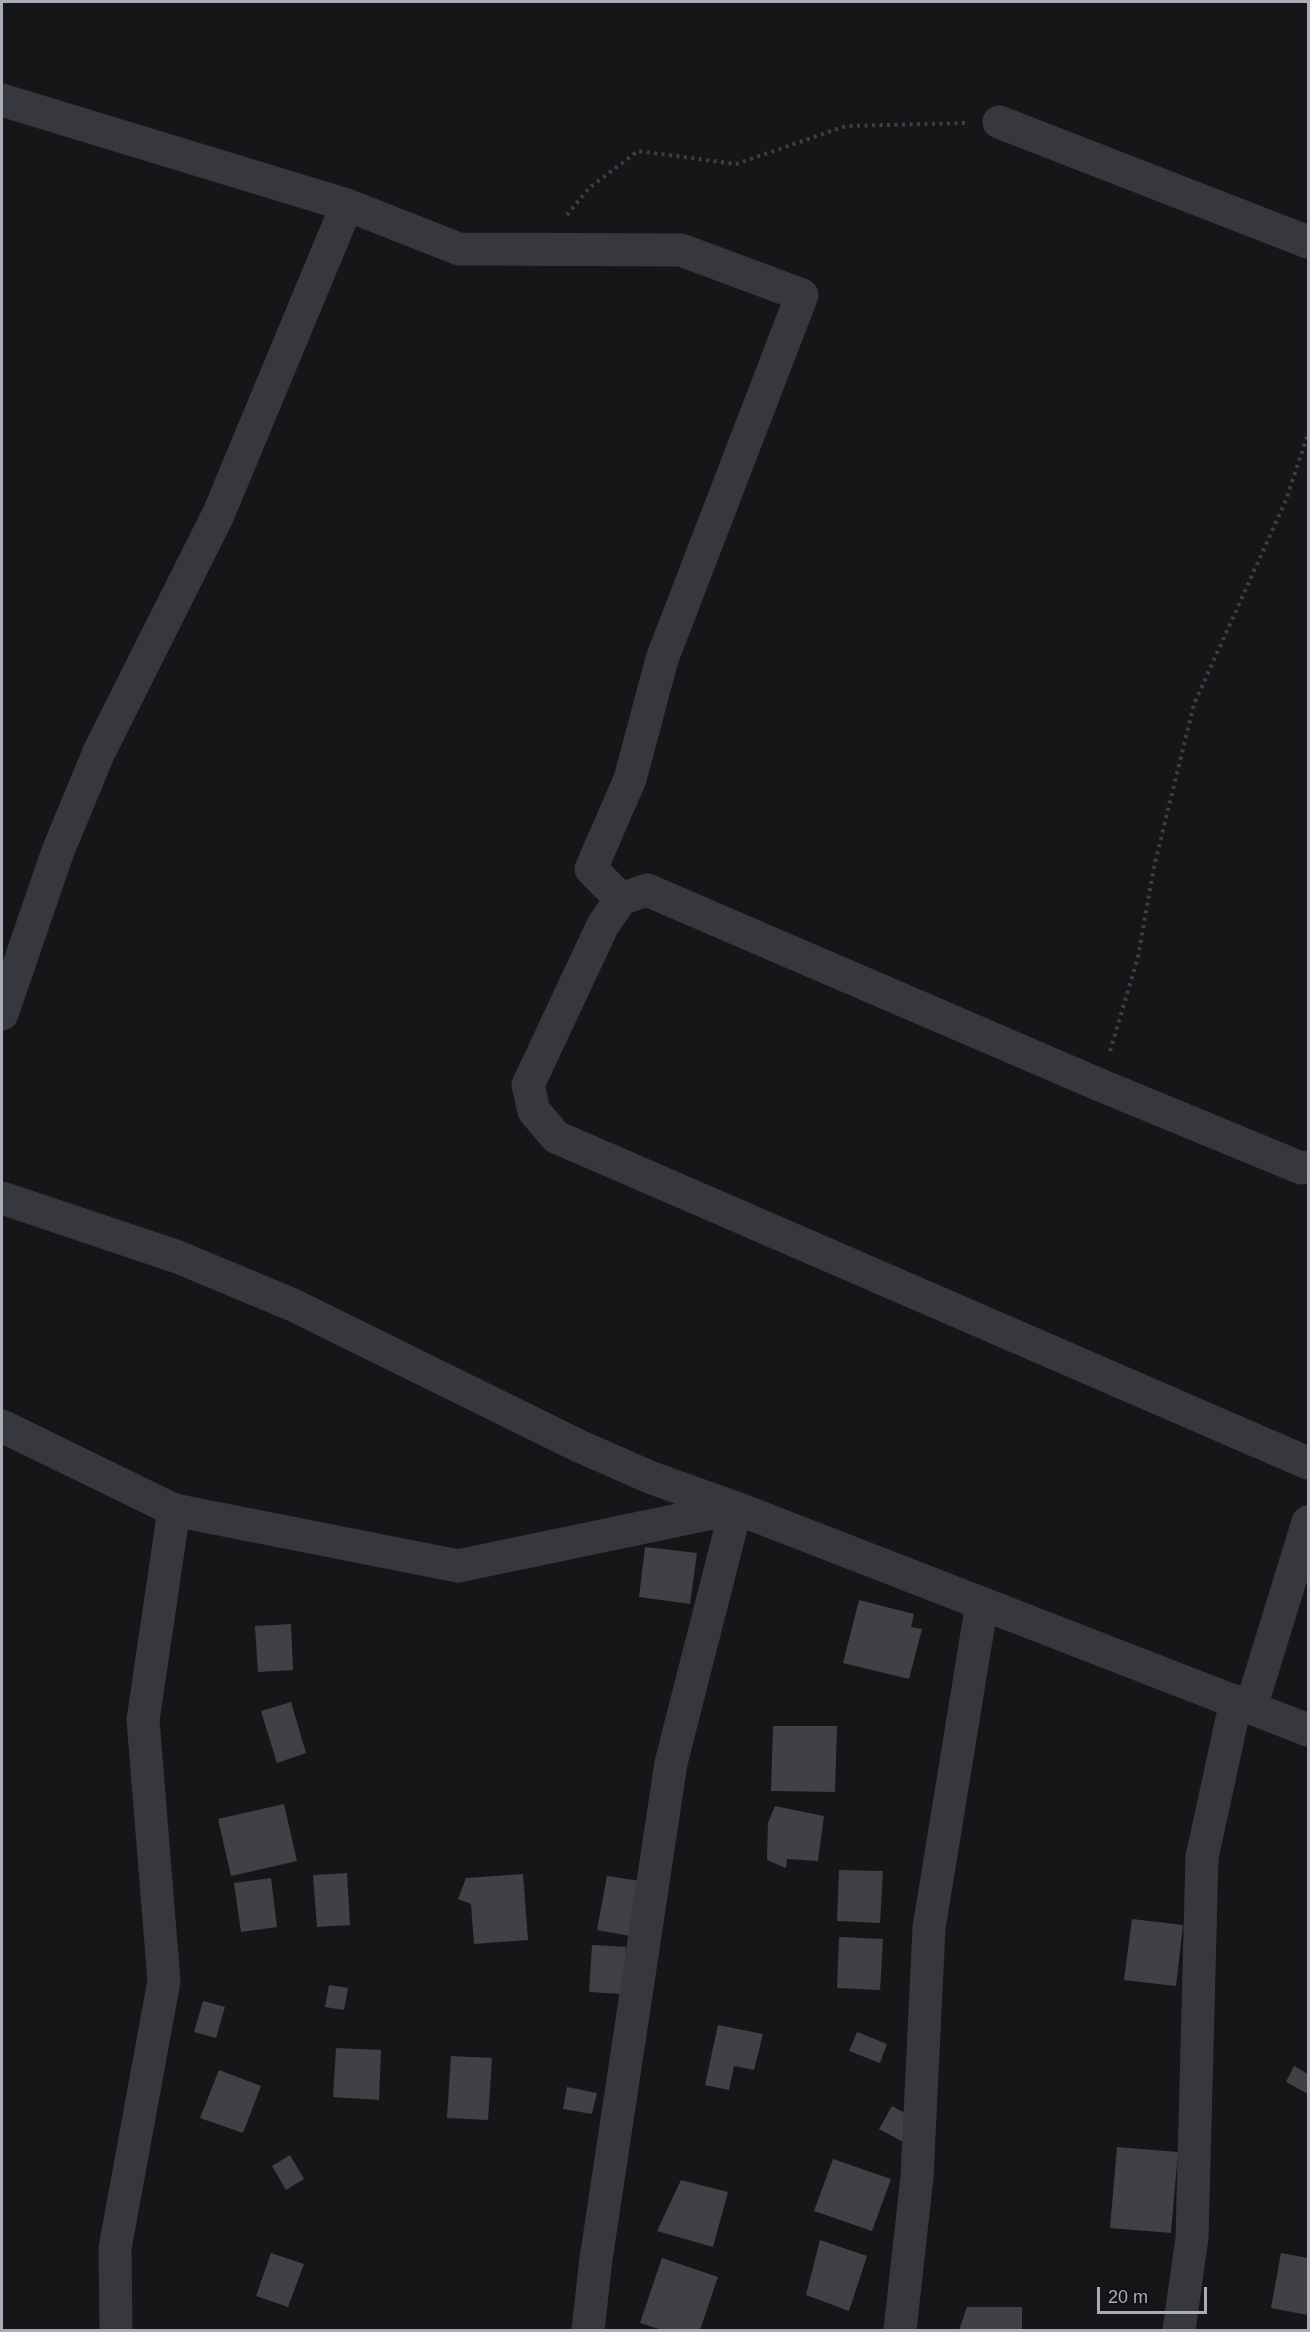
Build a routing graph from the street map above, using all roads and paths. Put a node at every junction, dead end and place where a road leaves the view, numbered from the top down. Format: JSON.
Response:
{"nodes":[{"id":1,"x":2,"y":100,"type":"edge"},
{"id":2,"x":999,"y":122,"type":"joint"},
{"id":3,"x":347,"y":205,"type":"junction"},
{"id":4,"x":1308,"y":242,"type":"edge"},
{"id":5,"x":540,"y":249,"type":"junction"},
{"id":6,"x":1308,"y":434,"type":"edge"},
{"id":7,"x":621,"y":899,"type":"junction"},
{"id":8,"x":2,"y":1014,"type":"edge"},
{"id":9,"x":1100,"y":1085,"type":"junction"},
{"id":10,"x":1308,"y":1167,"type":"edge"},
{"id":11,"x":2,"y":1198,"type":"edge"},
{"id":12,"x":2,"y":1426,"type":"edge"},
{"id":13,"x":1308,"y":1463,"type":"edge"},
{"id":14,"x":736,"y":1508,"type":"junction"},
{"id":15,"x":174,"y":1510,"type":"junction"},
{"id":16,"x":1308,"y":1522,"type":"edge"},
{"id":17,"x":982,"y":1603,"type":"junction"},
{"id":18,"x":1244,"y":1704,"type":"junction"},
{"id":19,"x":1308,"y":1730,"type":"edge"},
{"id":20,"x":116,"y":2331,"type":"edge"},
{"id":21,"x":588,"y":2331,"type":"edge"},
{"id":22,"x":900,"y":2331,"type":"edge"},
{"id":23,"x":1179,"y":2331,"type":"edge"}],
"edges":[{"from":1,"to":3,"type":"street"},
{"from":2,"to":4,"type":"street"},
{"from":2,"to":5,"type":"path"},
{"from":3,"to":5,"type":"street"},
{"from":3,"to":8,"type":"street"},
{"from":5,"to":7,"type":"street"},
{"from":6,"to":9,"type":"path"},
{"from":7,"to":9,"type":"street"},
{"from":7,"to":13,"type":"street"},
{"from":9,"to":10,"type":"street"},
{"from":11,"to":14,"type":"street"},
{"from":12,"to":15,"type":"street"},
{"from":14,"to":15,"type":"street"},
{"from":14,"to":17,"type":"street"},
{"from":14,"to":21,"type":"street"},
{"from":15,"to":20,"type":"street"},
{"from":16,"to":18,"type":"street"},
{"from":17,"to":18,"type":"street"},
{"from":17,"to":22,"type":"street"},
{"from":18,"to":19,"type":"street"},
{"from":18,"to":23,"type":"street"}]}
